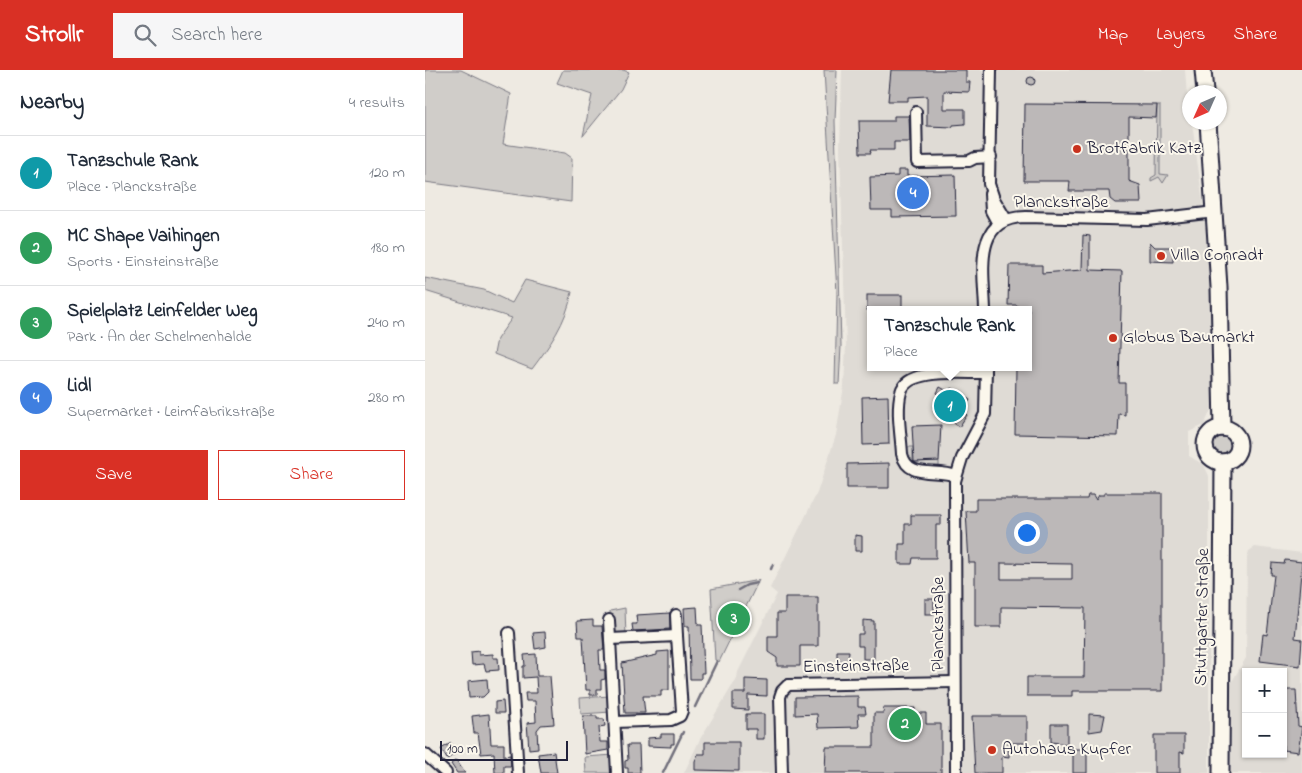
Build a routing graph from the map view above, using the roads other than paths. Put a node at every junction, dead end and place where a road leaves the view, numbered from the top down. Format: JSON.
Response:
{"nodes":[{"id":1,"x":1203,"y":70,"type":"edge"},
{"id":2,"x":990,"y":71,"type":"edge"},
{"id":3,"x":1204,"y":85,"type":"edge"},
{"id":4,"x":916,"y":112,"type":"dead end"},
{"id":5,"x":1209,"y":130,"type":"edge"},
{"id":6,"x":991,"y":157,"type":"junction"},
{"id":7,"x":1215,"y":212,"type":"junction"},
{"id":8,"x":1002,"y":221,"type":"junction"},
{"id":9,"x":985,"y":306,"type":"edge"},
{"id":10,"x":974,"y":371,"type":"edge"},
{"id":11,"x":986,"y":371,"type":"edge"},
{"id":12,"x":1222,"y":428,"type":"junction"},
{"id":13,"x":1223,"y":462,"type":"junction"},
{"id":14,"x":956,"y":476,"type":"junction"},
{"id":15,"x":676,"y":615,"type":"dead end"},
{"id":16,"x":609,"y":620,"type":"dead end"},
{"id":17,"x":509,"y":633,"type":"dead end"},
{"id":18,"x":677,"y":636,"type":"junction"},
{"id":19,"x":610,"y":639,"type":"junction"},
{"id":20,"x":955,"y":682,"type":"junction"},
{"id":21,"x":615,"y":722,"type":"junction"},
{"id":22,"x":425,"y":754,"type":"edge"},
{"id":23,"x":446,"y":773,"type":"edge"},
{"id":24,"x":518,"y":773,"type":"edge"},
{"id":25,"x":617,"y":773,"type":"edge"},
{"id":26,"x":782,"y":773,"type":"edge"},
{"id":27,"x":956,"y":773,"type":"edge"},
{"id":28,"x":1221,"y":773,"type":"edge"}],
"edges":[{"from":1,"to":3,"type":"street"},
{"from":2,"to":6,"type":"street"},
{"from":4,"to":6,"type":"street"},
{"from":5,"to":7,"type":"street"},
{"from":6,"to":8,"type":"street"},
{"from":7,"to":8,"type":"street","name":"Planckstraße"},
{"from":7,"to":12,"type":"street"},
{"from":8,"to":9,"type":"street","name":"Planckstraße"},
{"from":10,"to":14,"type":"street","name":"Planckstraße"},
{"from":11,"to":14,"type":"street","name":"Planckstraße"},
{"from":12,"to":13,"type":"street"},
{"from":12,"to":13,"type":"street"},
{"from":13,"to":28,"type":"street","name":"Stuttgarter Straße"},
{"from":14,"to":20,"type":"street","name":"Planckstraße"},
{"from":15,"to":18,"type":"street"},
{"from":16,"to":19,"type":"street"},
{"from":17,"to":24,"type":"street"},
{"from":18,"to":19,"type":"street"},
{"from":18,"to":21,"type":"street"},
{"from":19,"to":21,"type":"street"},
{"from":20,"to":26,"type":"street","name":"Einsteinstraße"},
{"from":20,"to":27,"type":"street","name":"Planckstraße"},
{"from":21,"to":25,"type":"street"},
{"from":22,"to":23,"type":"street"}]}
